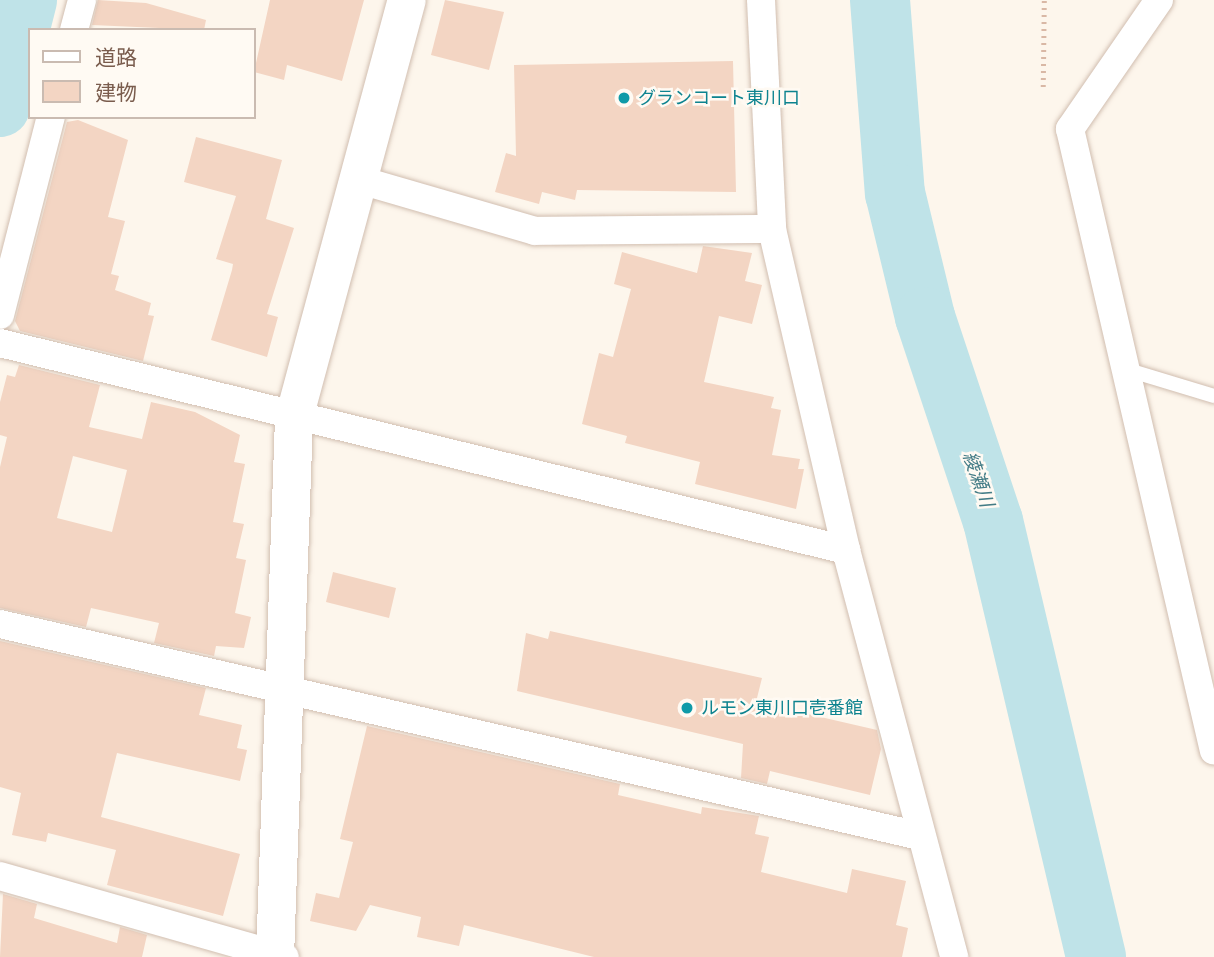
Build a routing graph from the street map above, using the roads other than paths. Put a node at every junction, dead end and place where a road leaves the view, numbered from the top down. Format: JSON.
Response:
{"nodes":[{"id":1,"x":82,"y":0,"type":"edge"},
{"id":2,"x":407,"y":0,"type":"edge"},
{"id":3,"x":761,"y":0,"type":"edge"},
{"id":4,"x":1159,"y":0,"type":"edge"},
{"id":5,"x":75,"y":28,"type":"edge"},
{"id":6,"x":50,"y":119,"type":"edge"},
{"id":7,"x":360,"y":180,"type":"junction"},
{"id":8,"x":772,"y":229,"type":"junction"},
{"id":9,"x":0,"y":315,"type":"edge"},
{"id":10,"x":0,"y":343,"type":"edge"},
{"id":11,"x":1121,"y":367,"type":"junction"},
{"id":12,"x":1214,"y":396,"type":"edge"},
{"id":13,"x":294,"y":418,"type":"junction"},
{"id":14,"x":846,"y":550,"type":"junction"},
{"id":15,"x":0,"y":624,"type":"edge"},
{"id":16,"x":286,"y":695,"type":"junction"},
{"id":17,"x":1214,"y":751,"type":"edge"},
{"id":18,"x":920,"y":835,"type":"junction"},
{"id":19,"x":0,"y":876,"type":"edge"},
{"id":20,"x":278,"y":956,"type":"edge"},
{"id":21,"x":954,"y":957,"type":"edge"}],
"edges":[{"from":1,"to":5,"type":"street"},
{"from":2,"to":7,"type":"street"},
{"from":3,"to":8,"type":"street"},
{"from":4,"to":11,"type":"street"},
{"from":6,"to":9,"type":"street"},
{"from":7,"to":8,"type":"street"},
{"from":7,"to":13,"type":"street"},
{"from":8,"to":14,"type":"street"},
{"from":10,"to":13,"type":"street"},
{"from":11,"to":12,"type":"lane"},
{"from":11,"to":17,"type":"street"},
{"from":13,"to":14,"type":"street"},
{"from":13,"to":16,"type":"street"},
{"from":14,"to":18,"type":"street"},
{"from":15,"to":16,"type":"street"},
{"from":16,"to":18,"type":"street"},
{"from":16,"to":20,"type":"street"},
{"from":18,"to":21,"type":"street"},
{"from":19,"to":20,"type":"street"}]}
